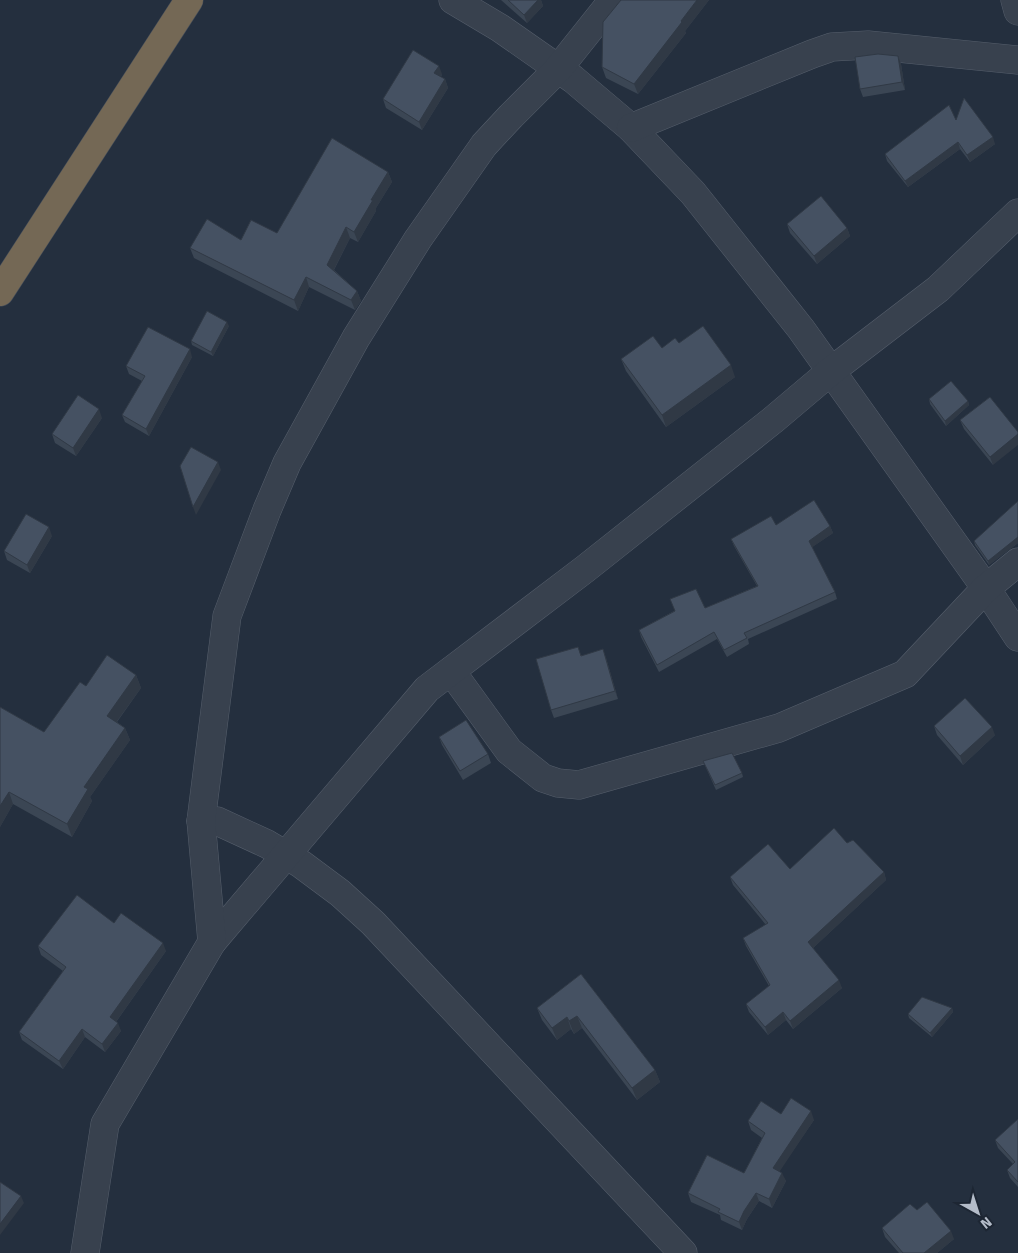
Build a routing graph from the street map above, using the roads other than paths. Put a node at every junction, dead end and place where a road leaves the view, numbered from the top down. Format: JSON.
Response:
{"nodes":[{"id":1,"x":189,"y":0,"type":"edge"},
{"id":2,"x":453,"y":0,"type":"edge"},
{"id":3,"x":613,"y":0,"type":"edge"},
{"id":4,"x":1015,"y":0,"type":"edge"},
{"id":5,"x":1018,"y":11,"type":"edge"},
{"id":6,"x":1018,"y":60,"type":"edge"},
{"id":7,"x":558,"y":69,"type":"junction"},
{"id":8,"x":631,"y":128,"type":"junction"},
{"id":9,"x":1018,"y":213,"type":"edge"},
{"id":10,"x":0,"y":292,"type":"edge"},
{"id":11,"x":831,"y":371,"type":"junction"},
{"id":12,"x":1018,"y":562,"type":"edge"},
{"id":13,"x":985,"y":589,"type":"junction"},
{"id":14,"x":1017,"y":633,"type":"edge"},
{"id":15,"x":452,"y":671,"type":"junction"},
{"id":16,"x":202,"y":821,"type":"junction"},
{"id":17,"x":286,"y":855,"type":"junction"},
{"id":18,"x":212,"y":942,"type":"junction"},
{"id":19,"x":85,"y":1253,"type":"edge"},
{"id":20,"x":683,"y":1253,"type":"edge"}],
"edges":[{"from":1,"to":10,"type":"highway"},
{"from":2,"to":7,"type":"street"},
{"from":3,"to":7,"type":"street"},
{"from":4,"to":5,"type":"street"},
{"from":6,"to":8,"type":"street"},
{"from":7,"to":8,"type":"street"},
{"from":7,"to":16,"type":"street"},
{"from":8,"to":11,"type":"street"},
{"from":9,"to":11,"type":"street"},
{"from":11,"to":13,"type":"street"},
{"from":11,"to":15,"type":"street"},
{"from":12,"to":13,"type":"street"},
{"from":13,"to":14,"type":"street"},
{"from":13,"to":15,"type":"street"},
{"from":15,"to":17,"type":"street"},
{"from":16,"to":17,"type":"street"},
{"from":16,"to":18,"type":"street"},
{"from":17,"to":18,"type":"street"},
{"from":17,"to":20,"type":"street"},
{"from":18,"to":19,"type":"street"}]}
